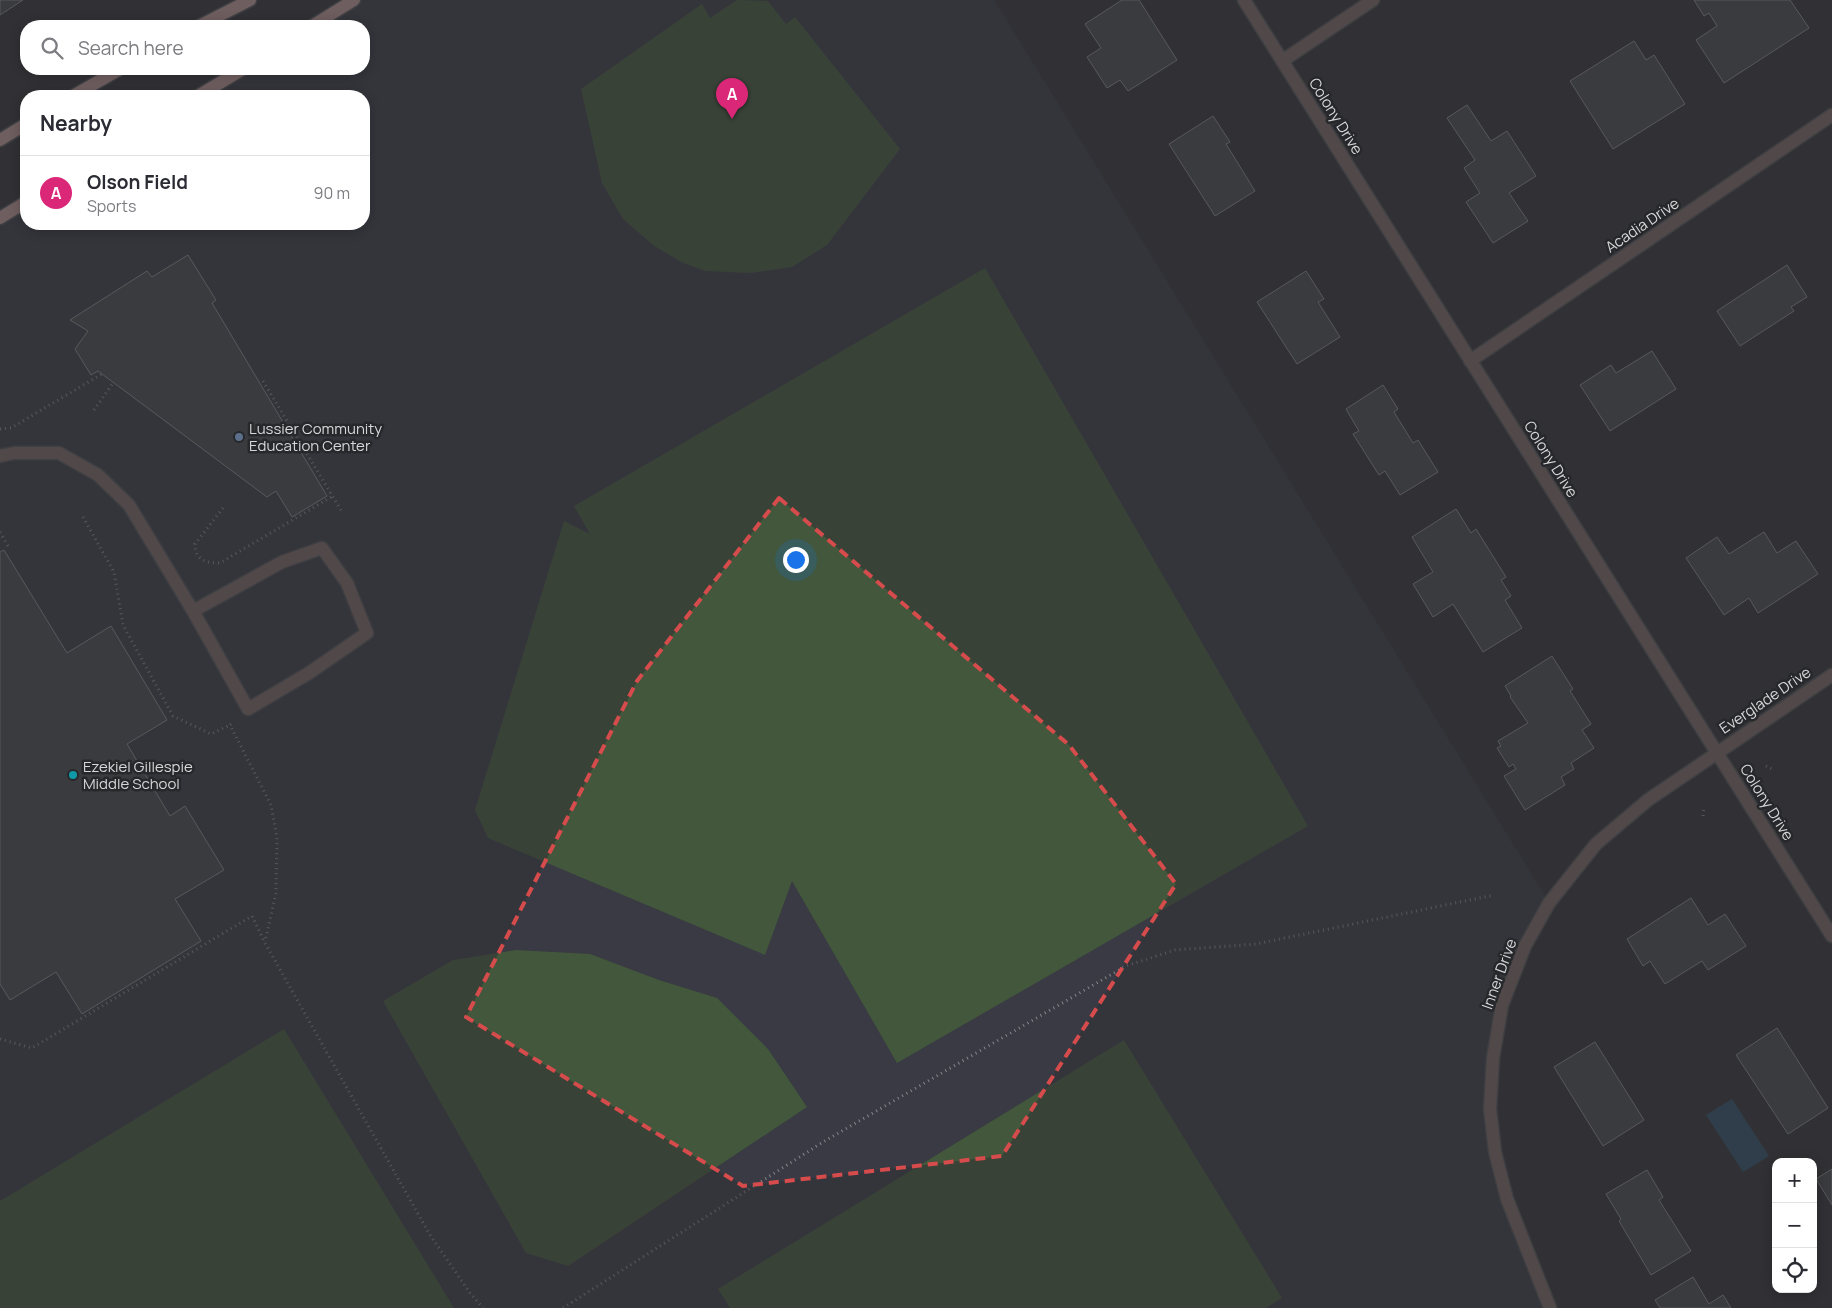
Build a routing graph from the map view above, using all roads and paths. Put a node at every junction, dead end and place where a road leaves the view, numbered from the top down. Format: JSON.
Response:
{"nodes":[{"id":1,"x":250,"y":0,"type":"edge"},
{"id":2,"x":354,"y":0,"type":"edge"},
{"id":3,"x":1244,"y":0,"type":"edge"},
{"id":4,"x":1373,"y":0,"type":"edge"},
{"id":5,"x":211,"y":20,"type":"edge"},
{"id":6,"x":322,"y":20,"type":"edge"},
{"id":7,"x":1282,"y":61,"type":"junction"},
{"id":8,"x":110,"y":75,"type":"edge"},
{"id":9,"x":233,"y":75,"type":"edge"},
{"id":10,"x":83,"y":90,"type":"edge"},
{"id":11,"x":208,"y":90,"type":"edge"},
{"id":12,"x":1832,"y":115,"type":"edge"},
{"id":13,"x":20,"y":128,"type":"edge"},
{"id":14,"x":0,"y":140,"type":"edge"},
{"id":15,"x":20,"y":206,"type":"edge"},
{"id":16,"x":0,"y":218,"type":"edge"},
{"id":17,"x":1470,"y":361,"type":"junction"},
{"id":18,"x":102,"y":374,"type":"dead end"},
{"id":19,"x":263,"y":381,"type":"dead end"},
{"id":20,"x":113,"y":383,"type":"dead end"},
{"id":21,"x":94,"y":410,"type":"dead end"},
{"id":22,"x":0,"y":429,"type":"edge"},
{"id":23,"x":0,"y":456,"type":"edge"},
{"id":24,"x":333,"y":496,"type":"junction"},
{"id":25,"x":223,"y":508,"type":"dead end"},
{"id":26,"x":342,"y":512,"type":"dead end"},
{"id":27,"x":83,"y":517,"type":"dead end"},
{"id":28,"x":0,"y":532,"type":"edge"},
{"id":29,"x":8,"y":546,"type":"dead end"},
{"id":30,"x":194,"y":611,"type":"junction"},
{"id":31,"x":1832,"y":675,"type":"edge"},
{"id":32,"x":248,"y":709,"type":"junction"},
{"id":33,"x":230,"y":725,"type":"junction"},
{"id":34,"x":1717,"y":753,"type":"junction"},
{"id":35,"x":1766,"y":766,"type":"dead end"},
{"id":36,"x":1772,"y":769,"type":"dead end"},
{"id":37,"x":1704,"y":807,"type":"dead end"},
{"id":38,"x":1703,"y":816,"type":"dead end"},
{"id":39,"x":1494,"y":896,"type":"dead end"},
{"id":40,"x":1832,"y":936,"type":"edge"},
{"id":41,"x":265,"y":943,"type":"junction"},
{"id":42,"x":0,"y":1039,"type":"edge"},
{"id":43,"x":482,"y":1308,"type":"edge"},
{"id":44,"x":565,"y":1308,"type":"edge"},
{"id":45,"x":1550,"y":1308,"type":"edge"}],
"edges":[{"from":1,"to":5,"type":"main road"},
{"from":2,"to":6,"type":"main road"},
{"from":3,"to":7,"type":"street","name":"Colony Drive"},
{"from":4,"to":7,"type":"street"},
{"from":7,"to":17,"type":"street","name":"Colony Drive"},
{"from":8,"to":10,"type":"main road"},
{"from":9,"to":11,"type":"main road"},
{"from":12,"to":17,"type":"street","name":"Acadia Drive"},
{"from":13,"to":14,"type":"main road"},
{"from":15,"to":16,"type":"main road"},
{"from":17,"to":34,"type":"street","name":"Colony Drive"},
{"from":18,"to":22,"type":"path"},
{"from":19,"to":24,"type":"path"},
{"from":20,"to":21,"type":"path"},
{"from":23,"to":30,"type":"street"},
{"from":24,"to":25,"type":"path"},
{"from":24,"to":26,"type":"path"},
{"from":27,"to":33,"type":"path"},
{"from":28,"to":29,"type":"path"},
{"from":30,"to":32,"type":"street"},
{"from":30,"to":32,"type":"street"},
{"from":31,"to":34,"type":"street","name":"Everglade Drive"},
{"from":32,"to":33,"type":"path"},
{"from":33,"to":41,"type":"path"},
{"from":34,"to":40,"type":"street","name":"Colony Drive"},
{"from":34,"to":45,"type":"street","name":"Inner Drive"},
{"from":35,"to":36,"type":"path"},
{"from":37,"to":38,"type":"path"},
{"from":39,"to":44,"type":"path"},
{"from":41,"to":42,"type":"path"},
{"from":41,"to":43,"type":"path"}]}
